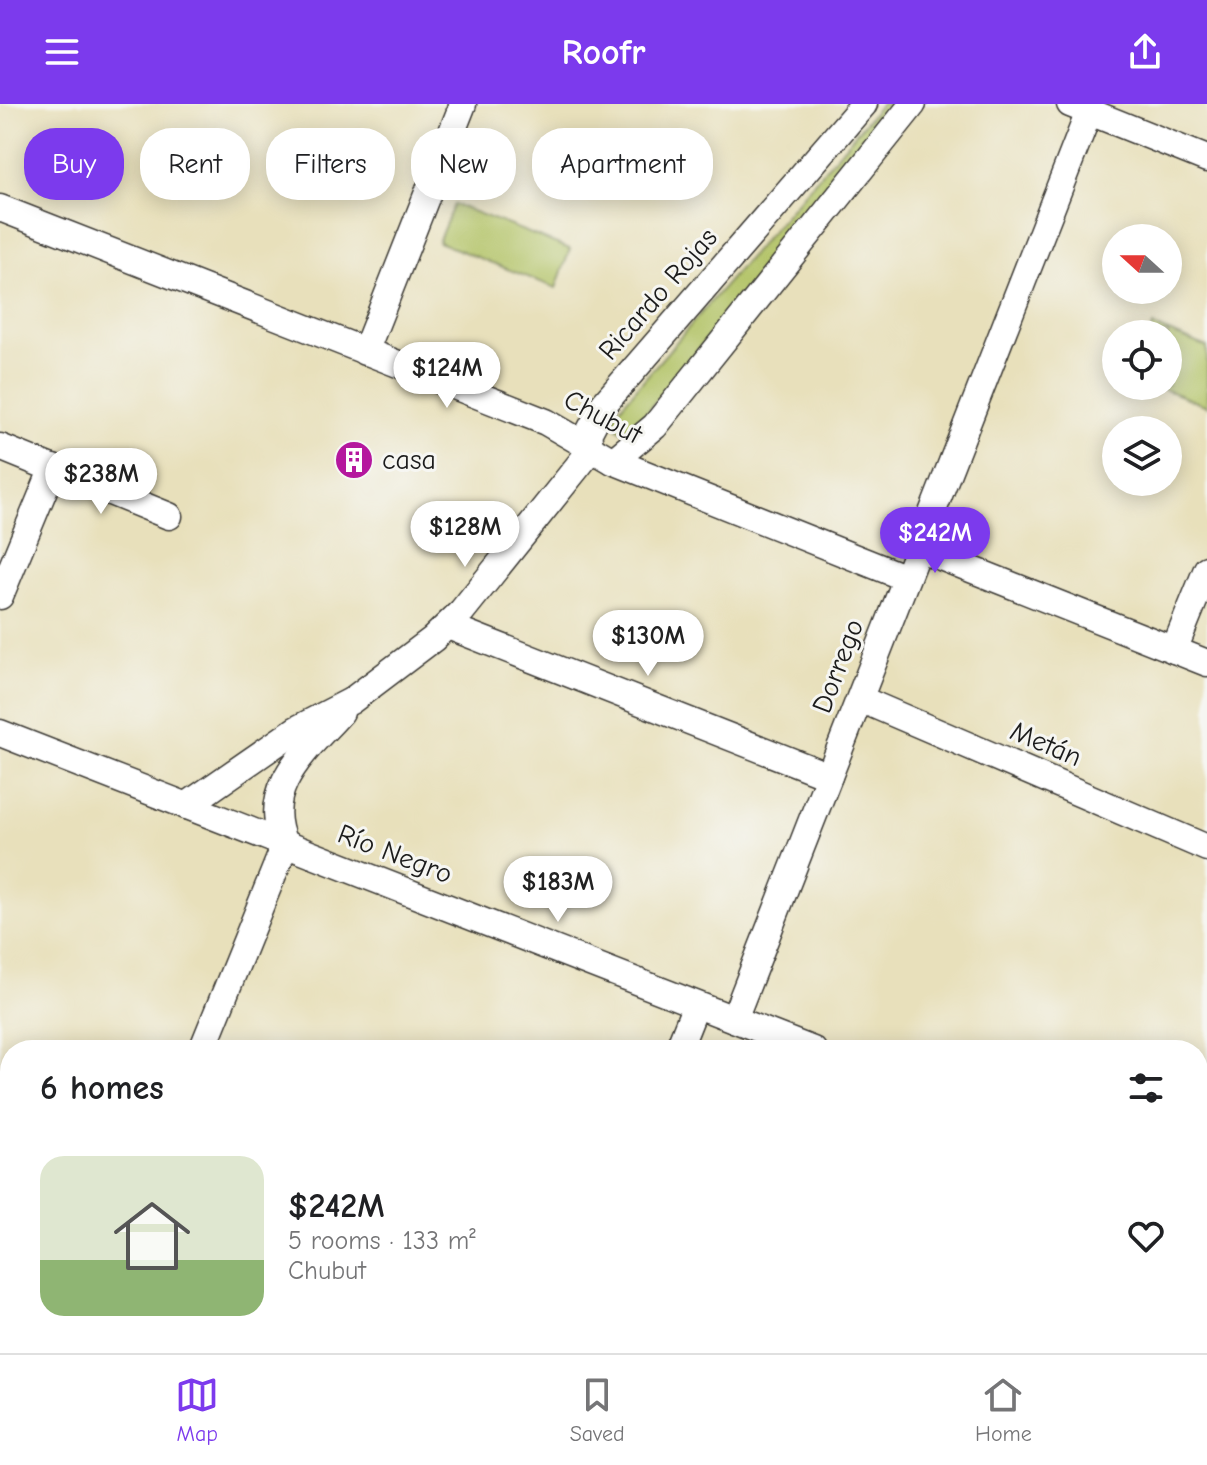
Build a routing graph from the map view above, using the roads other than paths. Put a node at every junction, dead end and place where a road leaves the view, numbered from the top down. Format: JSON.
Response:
{"nodes":[{"id":1,"x":463,"y":104,"type":"edge"},
{"id":2,"x":864,"y":104,"type":"edge"},
{"id":3,"x":913,"y":104,"type":"edge"},
{"id":4,"x":1080,"y":108,"type":"edge"},
{"id":5,"x":1207,"y":159,"type":"edge"},
{"id":6,"x":0,"y":208,"type":"edge"},
{"id":7,"x":365,"y":352,"type":"junction"},
{"id":8,"x":0,"y":447,"type":"edge"},
{"id":9,"x":602,"y":456,"type":"junction"},
{"id":10,"x":53,"y":468,"type":"junction"},
{"id":11,"x":169,"y":516,"type":"dead end"},
{"id":12,"x":918,"y":548,"type":"junction"},
{"id":13,"x":1207,"y":569,"type":"edge"},
{"id":14,"x":906,"y":578,"type":"junction"},
{"id":15,"x":0,"y":596,"type":"edge"},
{"id":16,"x":448,"y":626,"type":"junction"},
{"id":17,"x":1174,"y":650,"type":"junction"},
{"id":18,"x":1207,"y":663,"type":"edge"},
{"id":19,"x":860,"y":699,"type":"junction"},
{"id":20,"x":351,"y":701,"type":"junction"},
{"id":21,"x":0,"y":733,"type":"edge"},
{"id":22,"x":829,"y":776,"type":"junction"},
{"id":23,"x":186,"y":806,"type":"junction"},
{"id":24,"x":285,"y":845,"type":"junction"},
{"id":25,"x":1207,"y":848,"type":"edge"},
{"id":26,"x":696,"y":1005,"type":"junction"},
{"id":27,"x":734,"y":1019,"type":"junction"},
{"id":28,"x":206,"y":1040,"type":"edge"},
{"id":29,"x":682,"y":1040,"type":"edge"},
{"id":30,"x":788,"y":1040,"type":"edge"}],
"edges":[{"from":1,"to":7,"type":"street"},
{"from":2,"to":9,"type":"street","name":"Ricardo Rojas"},
{"from":3,"to":9,"type":"street","name":"Ricardo Rojas"},
{"from":4,"to":5,"type":"street"},
{"from":4,"to":12,"type":"street","name":"Dorrego"},
{"from":6,"to":7,"type":"street","name":"Chubut"},
{"from":7,"to":9,"type":"street","name":"Chubut"},
{"from":8,"to":10,"type":"street"},
{"from":9,"to":14,"type":"street","name":"Chubut"},
{"from":9,"to":16,"type":"street","name":"Ricardo Rojas"},
{"from":10,"to":11,"type":"street"},
{"from":10,"to":15,"type":"street"},
{"from":12,"to":14,"type":"street","name":"Dorrego"},
{"from":12,"to":17,"type":"street"},
{"from":13,"to":17,"type":"street"},
{"from":14,"to":19,"type":"street","name":"Dorrego"},
{"from":16,"to":20,"type":"street","name":"Ricardo Rojas"},
{"from":16,"to":22,"type":"street"},
{"from":17,"to":18,"type":"street"},
{"from":19,"to":22,"type":"street","name":"Dorrego"},
{"from":19,"to":25,"type":"street","name":"Metán"},
{"from":20,"to":23,"type":"street","name":"Ricardo Rojas"},
{"from":20,"to":24,"type":"street","name":"Ricardo Rojas"},
{"from":21,"to":23,"type":"street","name":"Río Negro"},
{"from":22,"to":27,"type":"street","name":"Dorrego"},
{"from":23,"to":24,"type":"street","name":"Río Negro"},
{"from":24,"to":26,"type":"street","name":"Río Negro"},
{"from":24,"to":28,"type":"street"},
{"from":26,"to":27,"type":"street","name":"Río Negro"},
{"from":26,"to":29,"type":"street"},
{"from":27,"to":30,"type":"street","name":"Río Negro"}]}
